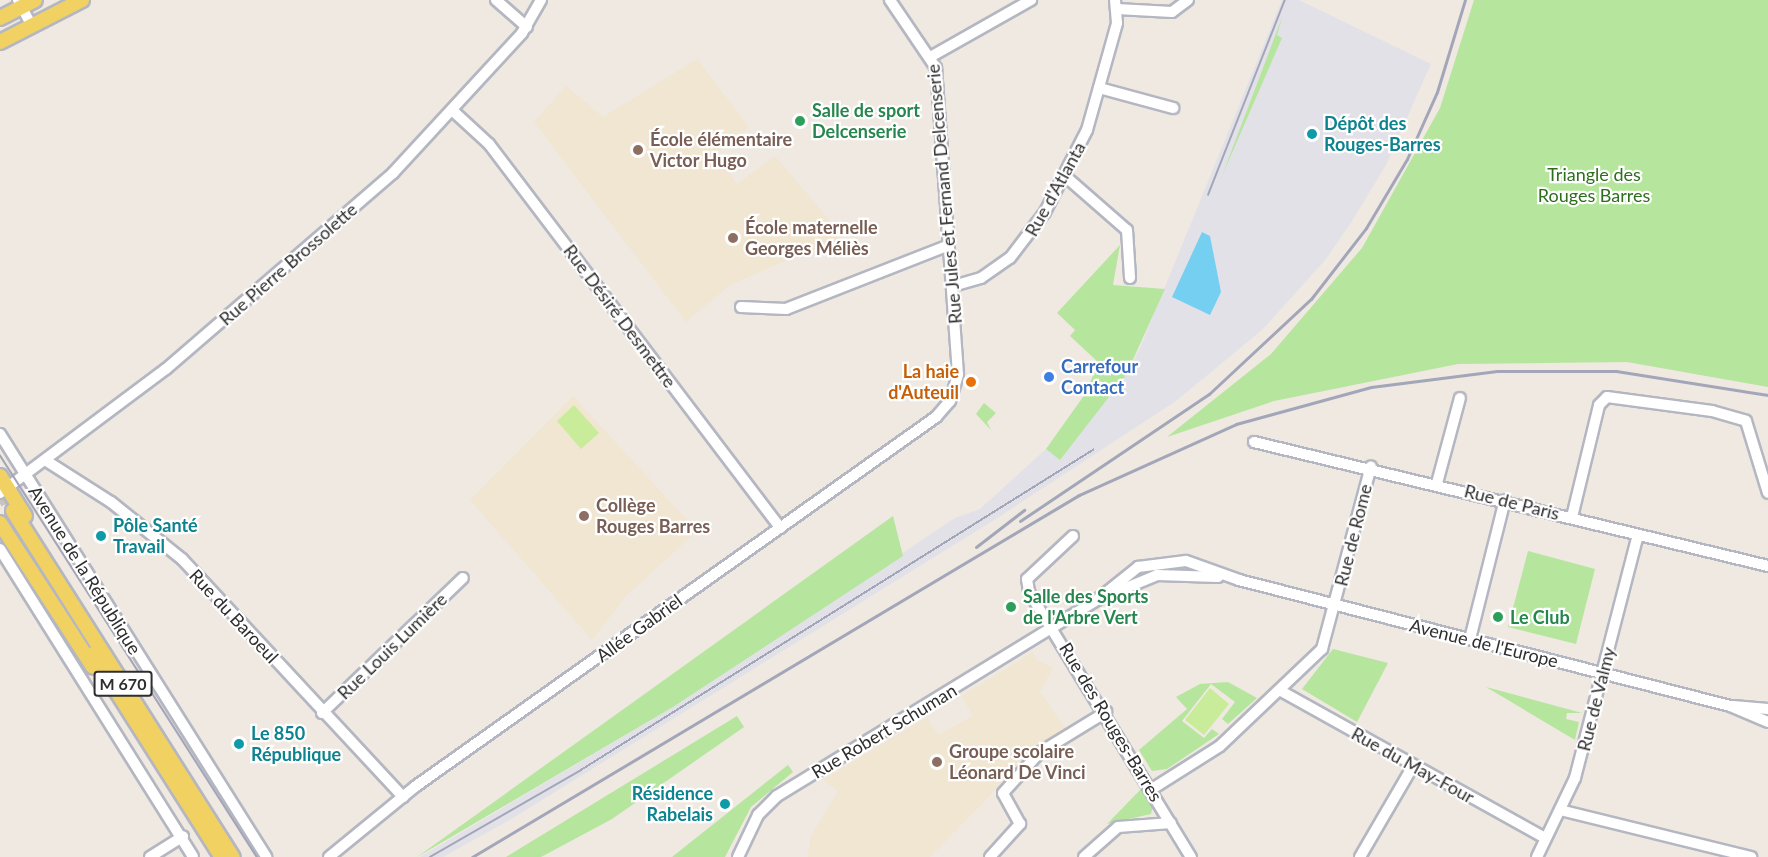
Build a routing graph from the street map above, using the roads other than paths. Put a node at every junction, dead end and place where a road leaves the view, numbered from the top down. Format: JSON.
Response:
{"nodes":[{"id":1,"x":35,"y":0,"type":"edge"},
{"id":2,"x":82,"y":0,"type":"edge"},
{"id":3,"x":496,"y":0,"type":"edge"},
{"id":4,"x":541,"y":0,"type":"edge"},
{"id":5,"x":890,"y":0,"type":"edge"},
{"id":6,"x":1031,"y":0,"type":"edge"},
{"id":7,"x":1188,"y":0,"type":"edge"},
{"id":8,"x":20,"y":3,"type":"edge"},
{"id":9,"x":1116,"y":4,"type":"edge"},
{"id":10,"x":0,"y":18,"type":"edge"},
{"id":11,"x":32,"y":26,"type":"junction"},
{"id":12,"x":527,"y":27,"type":"junction"},
{"id":13,"x":0,"y":42,"type":"edge"},
{"id":14,"x":932,"y":56,"type":"junction"},
{"id":15,"x":1099,"y":88,"type":"junction"},
{"id":16,"x":1173,"y":108,"type":"dead end"},
{"id":17,"x":452,"y":110,"type":"junction"},
{"id":18,"x":1065,"y":176,"type":"junction"},
{"id":19,"x":949,"y":245,"type":"junction"},
{"id":20,"x":1130,"y":278,"type":"dead end"},
{"id":21,"x":953,"y":286,"type":"junction"},
{"id":22,"x":741,"y":307,"type":"dead end"},
{"id":23,"x":1460,"y":398,"type":"dead end"},
{"id":24,"x":950,"y":401,"type":"joint"},
{"id":25,"x":0,"y":434,"type":"edge"},
{"id":26,"x":1254,"y":442,"type":"dead end"},
{"id":27,"x":45,"y":460,"type":"junction"},
{"id":28,"x":1371,"y":466,"type":"junction"},
{"id":29,"x":25,"y":474,"type":"junction"},
{"id":30,"x":1437,"y":483,"type":"junction"},
{"id":31,"x":2,"y":485,"type":"edge"},
{"id":32,"x":1768,"y":493,"type":"edge"},
{"id":33,"x":1505,"y":500,"type":"junction"},
{"id":34,"x":7,"y":517,"type":"edge"},
{"id":35,"x":1572,"y":517,"type":"junction"},
{"id":36,"x":781,"y":528,"type":"junction"},
{"id":37,"x":1638,"y":535,"type":"junction"},
{"id":38,"x":1073,"y":536,"type":"dead end"},
{"id":39,"x":0,"y":549,"type":"edge"},
{"id":40,"x":1768,"y":566,"type":"edge"},
{"id":41,"x":463,"y":578,"type":"dead end"},
{"id":42,"x":1336,"y":605,"type":"junction"},
{"id":43,"x":1053,"y":627,"type":"junction"},
{"id":44,"x":1470,"y":639,"type":"junction"},
{"id":45,"x":1603,"y":673,"type":"junction"},
{"id":46,"x":1281,"y":692,"type":"junction"},
{"id":47,"x":1730,"y":706,"type":"junction"},
{"id":48,"x":1768,"y":709,"type":"edge"},
{"id":49,"x":1106,"y":712,"type":"junction"},
{"id":50,"x":322,"y":713,"type":"junction"},
{"id":51,"x":1768,"y":722,"type":"edge"},
{"id":52,"x":155,"y":753,"type":"junction"},
{"id":53,"x":1413,"y":766,"type":"junction"},
{"id":54,"x":1152,"y":789,"type":"junction"},
{"id":55,"x":403,"y":797,"type":"junction"},
{"id":56,"x":1560,"y":810,"type":"junction"},
{"id":57,"x":210,"y":820,"type":"junction"},
{"id":58,"x":1171,"y":823,"type":"junction"},
{"id":59,"x":183,"y":836,"type":"junction"},
{"id":60,"x":1545,"y":838,"type":"junction"},
{"id":61,"x":150,"y":857,"type":"edge"},
{"id":62,"x":193,"y":857,"type":"edge"},
{"id":63,"x":212,"y":857,"type":"edge"},
{"id":64,"x":222,"y":857,"type":"edge"},
{"id":65,"x":233,"y":857,"type":"edge"},
{"id":66,"x":266,"y":857,"type":"edge"},
{"id":67,"x":329,"y":857,"type":"edge"},
{"id":68,"x":738,"y":857,"type":"edge"},
{"id":69,"x":990,"y":857,"type":"edge"},
{"id":70,"x":1084,"y":857,"type":"edge"},
{"id":71,"x":1191,"y":857,"type":"edge"},
{"id":72,"x":1360,"y":857,"type":"edge"},
{"id":73,"x":1537,"y":857,"type":"edge"},
{"id":74,"x":1751,"y":857,"type":"edge"}],
"edges":[{"from":1,"to":8,"type":"main road"},
{"from":2,"to":11,"type":"main road"},
{"from":3,"to":12,"type":"street"},
{"from":4,"to":12,"type":"street","name":"Rue Pierre Brossolette"},
{"from":5,"to":14,"type":"street","name":"Rue Jules et Fernand Delcenserie"},
{"from":6,"to":14,"type":"street"},
{"from":7,"to":9,"type":"street","name":"Rue d'Atlanta"},
{"from":8,"to":10,"type":"main road"},
{"from":8,"to":11,"type":"street"},
{"from":9,"to":15,"type":"street","name":"Rue d'Atlanta"},
{"from":11,"to":13,"type":"main road"},
{"from":12,"to":17,"type":"street","name":"Rue Pierre Brossolette"},
{"from":14,"to":19,"type":"street","name":"Rue Jules et Fernand Delcenserie"},
{"from":15,"to":16,"type":"street"},
{"from":15,"to":18,"type":"street","name":"Rue d'Atlanta"},
{"from":17,"to":27,"type":"street","name":"Rue Pierre Brossolette"},
{"from":17,"to":36,"type":"street","name":"Rue Désiré Desmettre"},
{"from":18,"to":20,"type":"street"},
{"from":18,"to":21,"type":"street","name":"Rue d'Atlanta"},
{"from":19,"to":21,"type":"street","name":"Rue Jules et Fernand Delcenserie"},
{"from":19,"to":22,"type":"street"},
{"from":21,"to":24,"type":"street","name":"Rue Jules et Fernand Delcenserie"},
{"from":23,"to":30,"type":"street"},
{"from":24,"to":36,"type":"street","name":"Allée Gabriel"},
{"from":25,"to":29,"type":"street","name":"Avenue de la République"},
{"from":26,"to":28,"type":"street","name":"Rue de Paris"},
{"from":27,"to":29,"type":"street","name":"Rue Pierre Brossolette"},
{"from":27,"to":50,"type":"street","name":"Rue du Baroeul"},
{"from":28,"to":30,"type":"street","name":"Rue de Paris"},
{"from":28,"to":42,"type":"street","name":"Rue de Rome"},
{"from":29,"to":31,"type":"street","name":"Rue Pierre Brossolette"},
{"from":29,"to":66,"type":"street","name":"Avenue de la République"},
{"from":30,"to":33,"type":"street","name":"Rue de Paris"},
{"from":31,"to":57,"type":"main road"},
{"from":32,"to":35,"type":"street"},
{"from":33,"to":35,"type":"street","name":"Rue de Paris"},
{"from":33,"to":44,"type":"street"},
{"from":34,"to":52,"type":"main road"},
{"from":34,"to":57,"type":"main road","name":"Avenue de la République","number":"M 670"},
{"from":35,"to":37,"type":"street","name":"Rue de Paris"},
{"from":36,"to":55,"type":"street","name":"Allée Gabriel"},
{"from":37,"to":40,"type":"street","name":"Rue de Paris"},
{"from":37,"to":45,"type":"street","name":"Rue de Valmy"},
{"from":38,"to":43,"type":"street","name":"Rue des Rouges-Barres"},
{"from":39,"to":59,"type":"street"},
{"from":41,"to":50,"type":"street","name":"Rue Louis Lumière"},
{"from":42,"to":43,"type":"street","name":"Avenue de l'Europe"},
{"from":42,"to":44,"type":"street","name":"Avenue de l'Europe"},
{"from":42,"to":46,"type":"street","name":"Rue de Rome"},
{"from":43,"to":49,"type":"street","name":"Rue des Rouges-Barres"},
{"from":43,"to":68,"type":"street","name":"Rue Robert Schuman"},
{"from":44,"to":45,"type":"street","name":"Avenue de l'Europe"},
{"from":45,"to":47,"type":"street","name":"Avenue de l'Europe"},
{"from":45,"to":56,"type":"street","name":"Rue de Valmy"},
{"from":46,"to":53,"type":"street","name":"Rue du May-Four"},
{"from":46,"to":54,"type":"street","name":"Rue de Rome"},
{"from":47,"to":48,"type":"street","name":"Avenue de l'Europe"},
{"from":47,"to":51,"type":"street","name":"Avenue de l'Europe"},
{"from":49,"to":54,"type":"street","name":"Rue des Rouges-Barres"},
{"from":49,"to":69,"type":"street"},
{"from":50,"to":55,"type":"street","name":"Rue du Baroeul"},
{"from":52,"to":63,"type":"main road"},
{"from":52,"to":64,"type":"main road"},
{"from":53,"to":60,"type":"street","name":"Rue du May-Four"},
{"from":53,"to":72,"type":"street"},
{"from":54,"to":58,"type":"street","name":"Rue des Rouges-Barres"},
{"from":55,"to":67,"type":"street","name":"Allée Gabriel"},
{"from":56,"to":60,"type":"street","name":"Rue de Valmy"},
{"from":56,"to":74,"type":"street"},
{"from":57,"to":65,"type":"main road","name":"Avenue de la République","number":"M 670"},
{"from":58,"to":70,"type":"street"},
{"from":58,"to":71,"type":"street","name":"Rue des Rouges-Barres"},
{"from":59,"to":61,"type":"street"},
{"from":59,"to":62,"type":"street"},
{"from":60,"to":73,"type":"street","name":"Rue de Valmy"}]}
